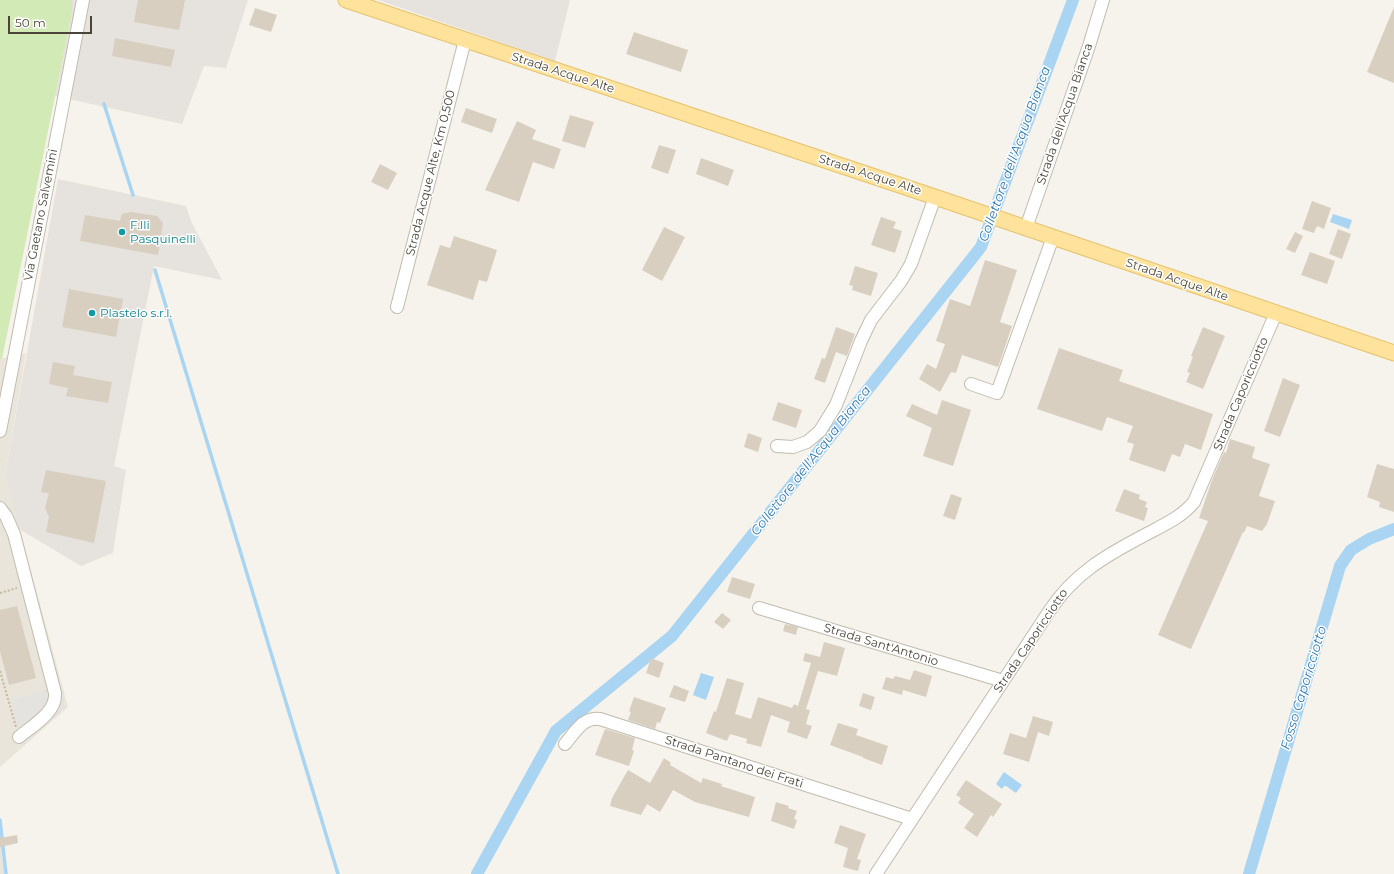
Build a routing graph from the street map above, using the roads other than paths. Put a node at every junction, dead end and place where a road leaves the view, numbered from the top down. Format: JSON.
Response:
{"nodes":[{"id":1,"x":82,"y":0,"type":"edge"},
{"id":2,"x":346,"y":0,"type":"edge"},
{"id":3,"x":1104,"y":0,"type":"edge"},
{"id":4,"x":465,"y":40,"type":"junction"},
{"id":5,"x":935,"y":197,"type":"junction"},
{"id":6,"x":1026,"y":228,"type":"junction"},
{"id":7,"x":1053,"y":238,"type":"junction"},
{"id":8,"x":397,"y":306,"type":"dead end"},
{"id":9,"x":1276,"y":313,"type":"junction"},
{"id":10,"x":1394,"y":353,"type":"edge"},
{"id":11,"x":971,"y":384,"type":"dead end"},
{"id":12,"x":0,"y":431,"type":"edge"},
{"id":13,"x":777,"y":446,"type":"dead end"},
{"id":14,"x":0,"y":508,"type":"edge"},
{"id":15,"x":759,"y":608,"type":"dead end"},
{"id":16,"x":1003,"y":681,"type":"junction"},
{"id":17,"x":19,"y":737,"type":"road end"},
{"id":18,"x":565,"y":744,"type":"dead end"},
{"id":19,"x":912,"y":819,"type":"junction"},
{"id":20,"x":876,"y":874,"type":"edge"}],
"edges":[{"from":1,"to":12,"type":"street","name":"Via Gaetano Salvemini"},
{"from":2,"to":4,"type":"main road","name":"Strada Acque Alte"},
{"from":3,"to":6,"type":"street","name":"Strada dell'Acqua Bianca"},
{"from":4,"to":5,"type":"main road","name":"Strada Acque Alte"},
{"from":4,"to":8,"type":"street","name":"Strada Acque Alte, Km 0,500"},
{"from":5,"to":6,"type":"main road","name":"Strada Acque Alte"},
{"from":5,"to":13,"type":"street"},
{"from":6,"to":7,"type":"main road","name":"Strada Acque Alte"},
{"from":7,"to":9,"type":"main road","name":"Strada Acque Alte"},
{"from":7,"to":11,"type":"street"},
{"from":9,"to":10,"type":"main road","name":"Strada Acque Alte"},
{"from":9,"to":16,"type":"street","name":"Strada Caporicciotto"},
{"from":14,"to":17,"type":"street"},
{"from":15,"to":16,"type":"street","name":"Strada Sant'Antonio"},
{"from":16,"to":19,"type":"street","name":"Strada Caporicciotto"},
{"from":18,"to":19,"type":"street","name":"Strada Pantano dei Frati"},
{"from":19,"to":20,"type":"street","name":"Strada Caporicciotto"}]}
